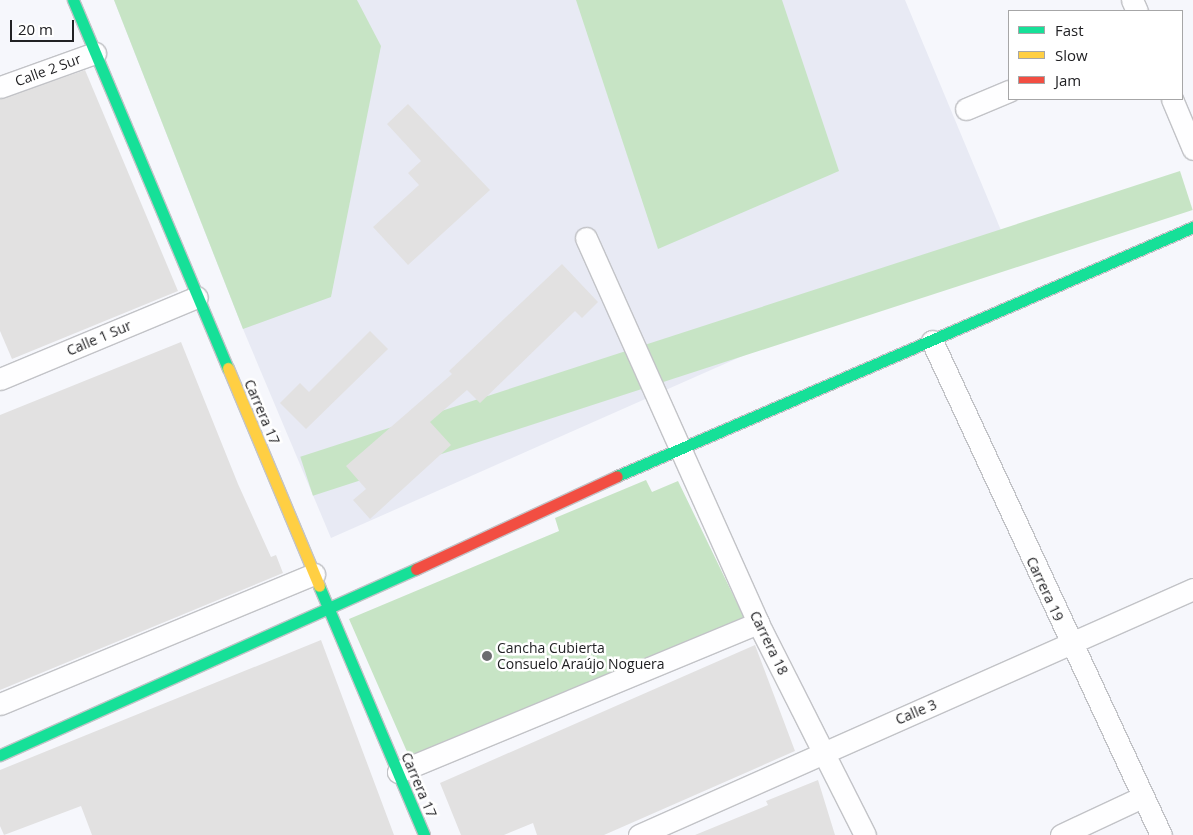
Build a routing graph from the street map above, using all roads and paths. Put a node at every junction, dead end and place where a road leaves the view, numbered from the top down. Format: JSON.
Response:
{"nodes":[{"id":1,"x":73,"y":0,"type":"edge"},
{"id":2,"x":95,"y":53,"type":"junction"},
{"id":3,"x":0,"y":87,"type":"edge"},
{"id":4,"x":1008,"y":91,"type":"edge"},
{"id":5,"x":1172,"y":100,"type":"edge"},
{"id":6,"x":966,"y":109,"type":"dead end"},
{"id":7,"x":1193,"y":149,"type":"edge"},
{"id":8,"x":1193,"y":227,"type":"edge"},
{"id":9,"x":586,"y":238,"type":"dead end"},
{"id":10,"x":197,"y":297,"type":"junction"},
{"id":11,"x":932,"y":341,"type":"junction"},
{"id":12,"x":0,"y":379,"type":"edge"},
{"id":13,"x":678,"y":448,"type":"junction"},
{"id":14,"x":314,"y":574,"type":"junction"},
{"id":15,"x":1193,"y":589,"type":"edge"},
{"id":16,"x":329,"y":610,"type":"junction"},
{"id":17,"x":758,"y":623,"type":"junction"},
{"id":18,"x":1071,"y":645,"type":"junction"},
{"id":19,"x":0,"y":704,"type":"edge"},
{"id":20,"x":824,"y":751,"type":"junction"},
{"id":21,"x":0,"y":755,"type":"edge"},
{"id":22,"x":398,"y":772,"type":"junction"},
{"id":23,"x":1142,"y":797,"type":"junction"},
{"id":24,"x":424,"y":835,"type":"edge"},
{"id":25,"x":639,"y":835,"type":"edge"},
{"id":26,"x":865,"y":835,"type":"edge"},
{"id":27,"x":1061,"y":835,"type":"edge"},
{"id":28,"x":1161,"y":835,"type":"edge"}],
"edges":[{"from":1,"to":2,"type":"street","name":"Carrera 17"},
{"from":2,"to":3,"type":"street","name":"Calle 2 Sur"},
{"from":2,"to":10,"type":"street","name":"Carrera 17"},
{"from":4,"to":6,"type":"street"},
{"from":5,"to":7,"type":"street"},
{"from":8,"to":11,"type":"street"},
{"from":9,"to":13,"type":"street","name":"Carrera 18"},
{"from":10,"to":12,"type":"street","name":"Calle 1 Sur"},
{"from":10,"to":14,"type":"street","name":"Carrera 17"},
{"from":11,"to":13,"type":"street"},
{"from":11,"to":18,"type":"street","name":"Carrera 19"},
{"from":13,"to":16,"type":"street"},
{"from":13,"to":17,"type":"street","name":"Carrera 18"},
{"from":14,"to":16,"type":"street","name":"Carrera 17"},
{"from":14,"to":19,"type":"street"},
{"from":15,"to":18,"type":"street","name":"Calle 3"},
{"from":16,"to":21,"type":"street"},
{"from":16,"to":22,"type":"street","name":"Carrera 17"},
{"from":17,"to":20,"type":"street","name":"Carrera 18"},
{"from":17,"to":22,"type":"street"},
{"from":18,"to":20,"type":"street","name":"Calle 3"},
{"from":18,"to":23,"type":"street","name":"Carrera 19"},
{"from":20,"to":25,"type":"street","name":"Calle 3"},
{"from":20,"to":26,"type":"street","name":"Carrera 18"},
{"from":22,"to":24,"type":"street","name":"Carrera 17"},
{"from":23,"to":27,"type":"street"},
{"from":23,"to":28,"type":"street","name":"Carrera 19"}]}
